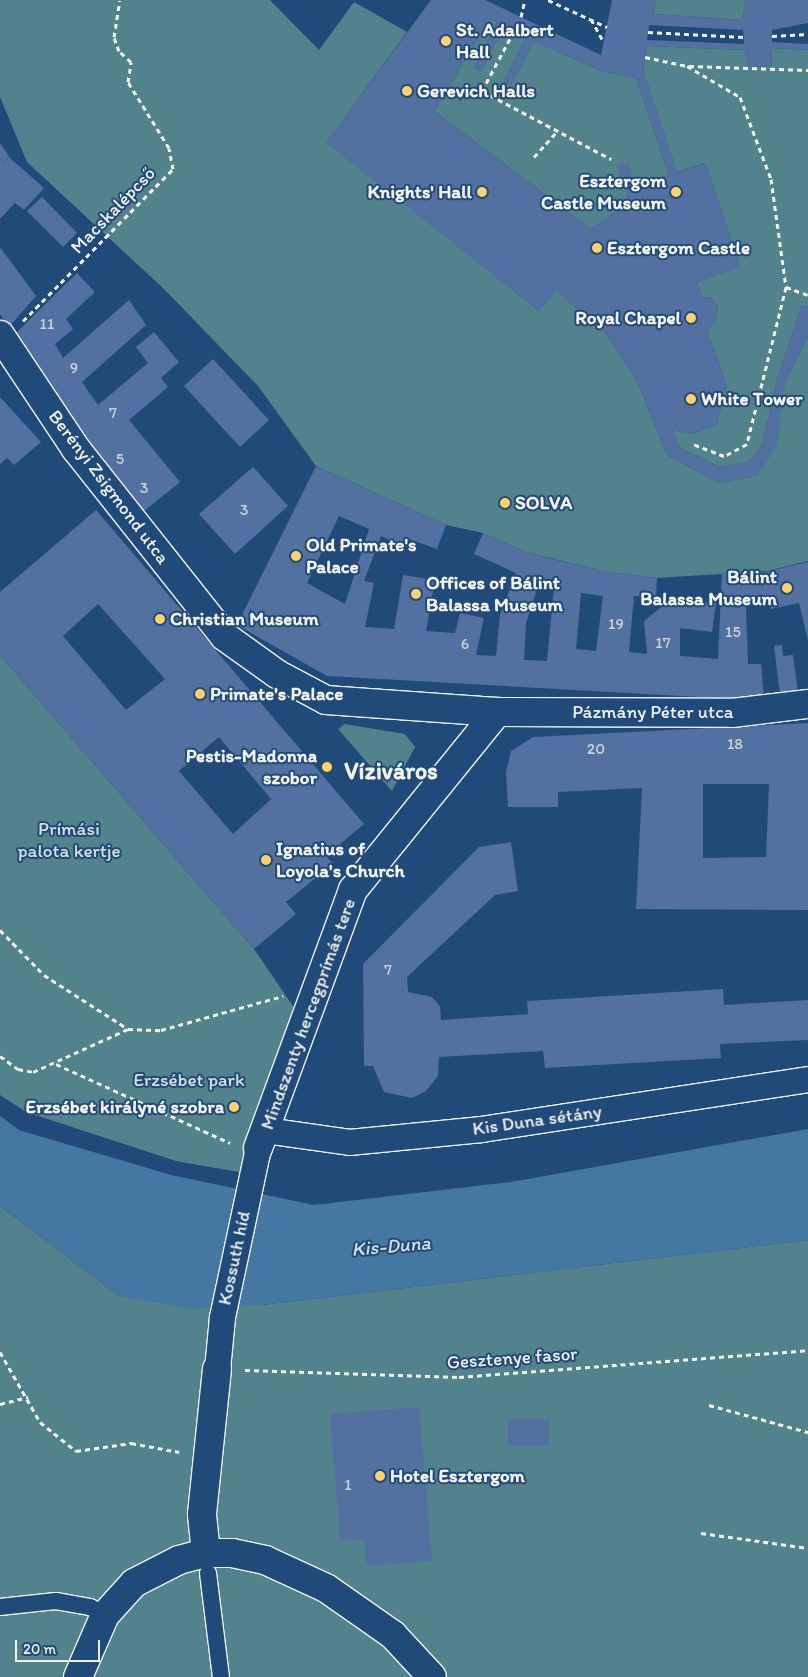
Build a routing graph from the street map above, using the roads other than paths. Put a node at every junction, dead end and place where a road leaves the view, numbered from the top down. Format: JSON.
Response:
{"nodes":[{"id":1,"x":2,"y":337,"type":"edge"},
{"id":2,"x":808,"y":704,"type":"edge"},
{"id":3,"x":497,"y":712,"type":"junction"},
{"id":4,"x":808,"y":1079,"type":"edge"},
{"id":5,"x":262,"y":1139,"type":"junction"},
{"id":6,"x":217,"y":1369,"type":"joint"},
{"id":7,"x":207,"y":1563,"type":"junction"},
{"id":8,"x":0,"y":1607,"type":"edge"},
{"id":9,"x":105,"y":1615,"type":"junction"},
{"id":10,"x":78,"y":1677,"type":"edge"},
{"id":11,"x":221,"y":1677,"type":"edge"},
{"id":12,"x":432,"y":1677,"type":"edge"}],
"edges":[{"from":1,"to":3,"type":"street","name":"Berényi Zsigmond utca"},
{"from":2,"to":3,"type":"street","name":"Pázmány Péter utca"},
{"from":3,"to":5,"type":"street","name":"Mindszenty hercegprímás tere"},
{"from":4,"to":5,"type":"street","name":"Kis Duna sétány"},
{"from":5,"to":6,"type":"street","name":"Kossuth híd"},
{"from":6,"to":7,"type":"street"},
{"from":7,"to":9,"type":"street"},
{"from":7,"to":11,"type":"lane"},
{"from":7,"to":12,"type":"street"},
{"from":8,"to":9,"type":"lane"},
{"from":9,"to":10,"type":"street"}]}
